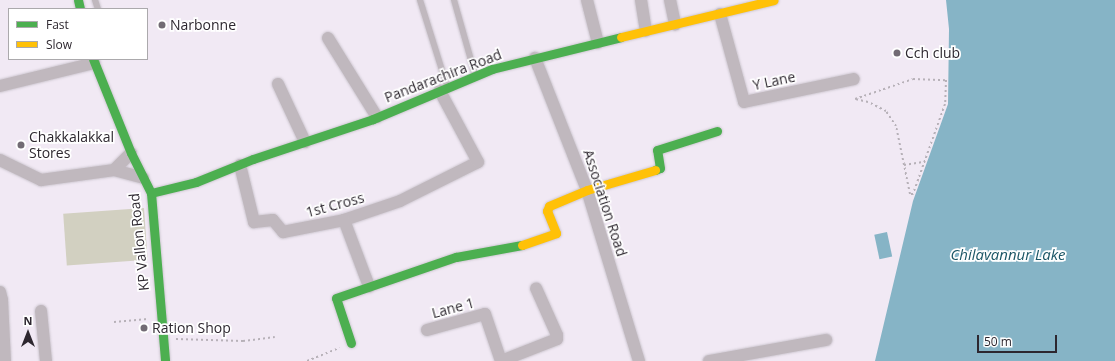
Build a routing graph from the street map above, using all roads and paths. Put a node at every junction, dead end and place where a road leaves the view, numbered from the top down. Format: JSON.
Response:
{"nodes":[{"id":1,"x":420,"y":0,"type":"edge"},
{"id":2,"x":454,"y":0,"type":"edge"},
{"id":3,"x":588,"y":0,"type":"edge"},
{"id":4,"x":641,"y":0,"type":"edge"},
{"id":5,"x":670,"y":0,"type":"edge"},
{"id":6,"x":774,"y":0,"type":"edge"},
{"id":7,"x":720,"y":14,"type":"junction"},
{"id":8,"x":675,"y":24,"type":"junction"},
{"id":9,"x":646,"y":31,"type":"junction"},
{"id":10,"x":328,"y":38,"type":"dead end"},
{"id":11,"x":598,"y":43,"type":"junction"},
{"id":12,"x":535,"y":58,"type":"junction"},
{"id":13,"x":94,"y":61,"type":"edge"},
{"id":14,"x":476,"y":76,"type":"junction"},
{"id":15,"x":854,"y":79,"type":"dead end"},
{"id":16,"x":278,"y":84,"type":"dead end"},
{"id":17,"x":0,"y":86,"type":"edge"},
{"id":18,"x":444,"y":89,"type":"junction"},
{"id":19,"x":377,"y":117,"type":"junction"},
{"id":20,"x":717,"y":131,"type":"dead end"},
{"id":21,"x":305,"y":142,"type":"junction"},
{"id":22,"x":131,"y":153,"type":"junction"},
{"id":23,"x":0,"y":160,"type":"edge"},
{"id":24,"x":923,"y":162,"type":"junction"},
{"id":25,"x":240,"y":165,"type":"junction"},
{"id":26,"x":904,"y":165,"type":"junction"},
{"id":27,"x":114,"y":170,"type":"junction"},
{"id":28,"x":143,"y":178,"type":"junction"},
{"id":29,"x":587,"y":190,"type":"junction"},
{"id":30,"x":151,"y":193,"type":"junction"},
{"id":31,"x":344,"y":220,"type":"junction"},
{"id":32,"x":369,"y":286,"type":"junction"},
{"id":33,"x":536,"y":288,"type":"dead end"},
{"id":34,"x":0,"y":292,"type":"edge"},
{"id":35,"x":41,"y":311,"type":"dead end"},
{"id":36,"x":161,"y":317,"type":"junction"},
{"id":37,"x":114,"y":322,"type":"dead end"},
{"id":38,"x":428,"y":330,"type":"dead end"},
{"id":39,"x":275,"y":337,"type":"dead end"},
{"id":40,"x":163,"y":339,"type":"junction"},
{"id":41,"x":826,"y":340,"type":"dead end"},
{"id":42,"x":352,"y":343,"type":"joint"},
{"id":43,"x":5,"y":361,"type":"edge"},
{"id":44,"x":46,"y":361,"type":"edge"},
{"id":45,"x":165,"y":361,"type":"edge"},
{"id":46,"x":307,"y":361,"type":"edge"},
{"id":47,"x":501,"y":361,"type":"edge"},
{"id":48,"x":639,"y":361,"type":"edge"},
{"id":49,"x":709,"y":361,"type":"edge"}],
"edges":[{"from":1,"to":18,"type":"lane"},
{"from":2,"to":14,"type":"lane"},
{"from":3,"to":11,"type":"street"},
{"from":4,"to":9,"type":"street"},
{"from":5,"to":8,"type":"street"},
{"from":6,"to":7,"type":"street","name":"Pandarachira Road"},
{"from":7,"to":8,"type":"street","name":"Pandarachira Road"},
{"from":7,"to":15,"type":"street","name":"Y Lane"},
{"from":8,"to":9,"type":"street","name":"Pandarachira Road"},
{"from":9,"to":11,"type":"street","name":"Pandarachira Road"},
{"from":10,"to":19,"type":"street"},
{"from":11,"to":12,"type":"street","name":"Pandarachira Road"},
{"from":12,"to":14,"type":"street","name":"Pandarachira Road"},
{"from":12,"to":29,"type":"street","name":"Association Road"},
{"from":13,"to":17,"type":"street"},
{"from":13,"to":22,"type":"street","name":"KP Vallon Road"},
{"from":14,"to":18,"type":"street","name":"Pandarachira Road"},
{"from":16,"to":21,"type":"street"},
{"from":18,"to":19,"type":"street","name":"Pandarachira Road"},
{"from":18,"to":31,"type":"street","name":"1st Cross"},
{"from":19,"to":21,"type":"street","name":"Pandarachira Road"},
{"from":20,"to":29,"type":"street"},
{"from":21,"to":25,"type":"street","name":"Pandarachira Road"},
{"from":22,"to":27,"type":"street"},
{"from":22,"to":28,"type":"street","name":"KP Vallon Road"},
{"from":23,"to":27,"type":"street"},
{"from":24,"to":26,"type":"path"},
{"from":24,"to":26,"type":"path"},
{"from":24,"to":26,"type":"path"},
{"from":25,"to":30,"type":"street","name":"Pandarachira Road"},
{"from":25,"to":31,"type":"street","name":"1st Cross"},
{"from":27,"to":28,"type":"street"},
{"from":28,"to":30,"type":"street","name":"KP Vallon Road"},
{"from":29,"to":32,"type":"street"},
{"from":29,"to":48,"type":"street","name":"Association Road"},
{"from":30,"to":36,"type":"street","name":"KP Vallon Road"},
{"from":31,"to":32,"type":"street"},
{"from":32,"to":42,"type":"street"},
{"from":33,"to":47,"type":"street"},
{"from":34,"to":43,"type":"street"},
{"from":35,"to":44,"type":"street"},
{"from":36,"to":37,"type":"path"},
{"from":36,"to":40,"type":"street","name":"KP Vallon Road"},
{"from":38,"to":47,"type":"street","name":"Lane 1"},
{"from":39,"to":40,"type":"path"},
{"from":40,"to":45,"type":"street","name":"KP Vallon Road"},
{"from":41,"to":49,"type":"street"},
{"from":42,"to":46,"type":"path"}]}
